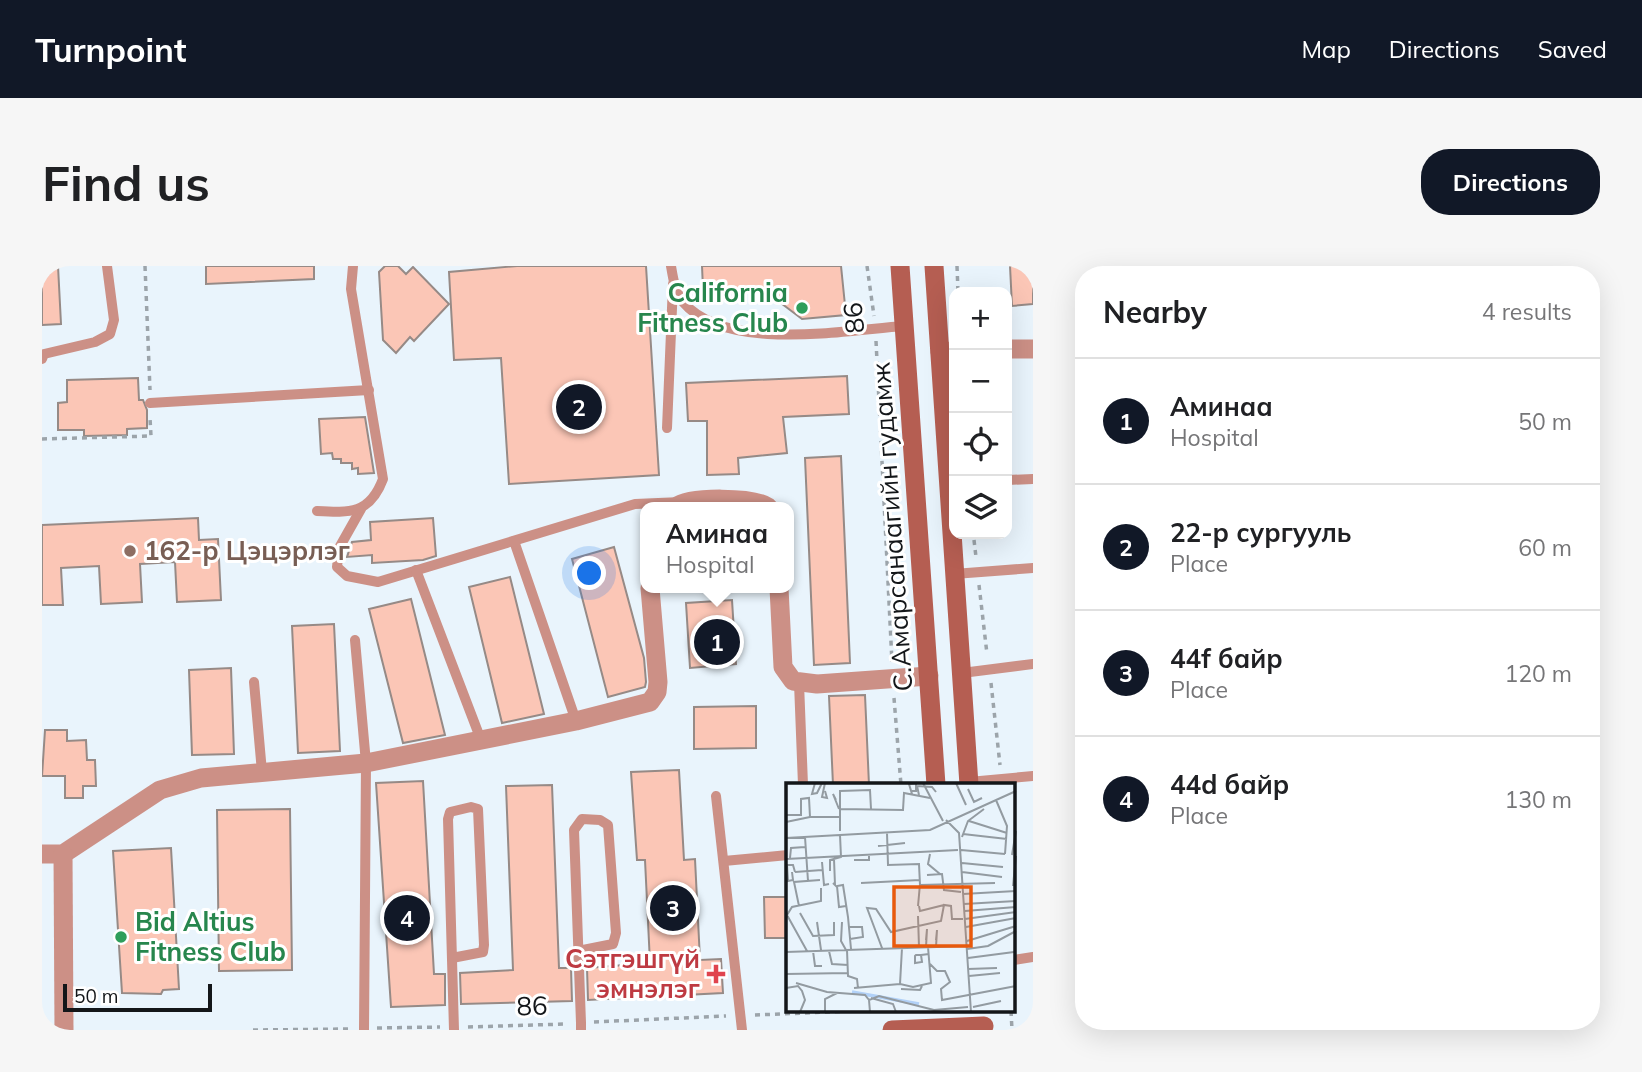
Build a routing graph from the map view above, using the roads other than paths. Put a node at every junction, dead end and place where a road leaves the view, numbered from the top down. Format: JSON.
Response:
{"nodes":[{"id":1,"x":107,"y":266,"type":"edge"},
{"id":2,"x":353,"y":266,"type":"edge"},
{"id":3,"x":671,"y":266,"type":"edge"},
{"id":4,"x":900,"y":266,"type":"edge"},
{"id":5,"x":934,"y":266,"type":"edge"},
{"id":6,"x":673,"y":283,"type":"junction"},
{"id":7,"x":904,"y":326,"type":"junction"},
{"id":8,"x":1012,"y":349,"type":"edge"},
{"id":9,"x":1033,"y":349,"type":"edge"},
{"id":10,"x":947,"y":351,"type":"edge"},
{"id":11,"x":42,"y":359,"type":"edge"},
{"id":12,"x":369,"y":390,"type":"junction"},
{"id":13,"x":150,"y":403,"type":"road end"},
{"id":14,"x":667,"y":428,"type":"dead end"},
{"id":15,"x":951,"y":476,"type":"edge"},
{"id":16,"x":1033,"y":479,"type":"edge"},
{"id":17,"x":1012,"y":480,"type":"edge"},
{"id":18,"x":717,"y":502,"type":"edge"},
{"id":19,"x":757,"y":502,"type":"edge"},
{"id":20,"x":640,"y":504,"type":"edge"},
{"id":21,"x":361,"y":509,"type":"junction"},
{"id":22,"x":317,"y":511,"type":"dead end"},
{"id":23,"x":953,"y":539,"type":"edge"},
{"id":24,"x":514,"y":541,"type":"junction"},
{"id":25,"x":1033,"y":568,"type":"edge"},
{"id":26,"x":416,"y":570,"type":"junction"},
{"id":27,"x":954,"y":574,"type":"junction"},
{"id":28,"x":650,"y":593,"type":"edge"},
{"id":29,"x":779,"y":593,"type":"edge"},
{"id":30,"x":355,"y":640,"type":"dead end"},
{"id":31,"x":1033,"y":664,"type":"edge"},
{"id":32,"x":962,"y":673,"type":"junction"},
{"id":33,"x":929,"y":676,"type":"junction"},
{"id":34,"x":254,"y":682,"type":"dead end"},
{"id":35,"x":799,"y":683,"type":"junction"},
{"id":36,"x":576,"y":721,"type":"junction"},
{"id":37,"x":481,"y":740,"type":"junction"},
{"id":38,"x":366,"y":763,"type":"junction"},
{"id":39,"x":262,"y":772,"type":"junction"},
{"id":40,"x":1033,"y":776,"type":"edge"},
{"id":41,"x":803,"y":783,"type":"edge"},
{"id":42,"x":936,"y":783,"type":"edge"},
{"id":43,"x":969,"y":783,"type":"edge"},
{"id":44,"x":716,"y":796,"type":"dead end"},
{"id":45,"x":63,"y":853,"type":"junction"},
{"id":46,"x":42,"y":854,"type":"edge"},
{"id":47,"x":786,"y":855,"type":"edge"},
{"id":48,"x":724,"y":862,"type":"junction"},
{"id":49,"x":578,"y":951,"type":"junction"},
{"id":50,"x":452,"y":958,"type":"junction"},
{"id":51,"x":984,"y":1022,"type":"edge"},
{"id":52,"x":952,"y":1023,"type":"edge"},
{"id":53,"x":581,"y":1026,"type":"edge"},
{"id":54,"x":364,"y":1029,"type":"edge"},
{"id":55,"x":454,"y":1029,"type":"edge"},
{"id":56,"x":64,"y":1030,"type":"edge"},
{"id":57,"x":742,"y":1030,"type":"edge"},
{"id":58,"x":892,"y":1030,"type":"edge"}],
"edges":[{"from":1,"to":11,"type":"lane"},
{"from":2,"to":12,"type":"lane"},
{"from":3,"to":6,"type":"lane"},
{"from":4,"to":7,"type":"main road","name":"С.Амарсанаагийн гудамж"},
{"from":5,"to":10,"type":"main road"},
{"from":6,"to":7,"type":"lane"},
{"from":6,"to":14,"type":"lane"},
{"from":7,"to":33,"type":"main road","name":"С.Амарсанаагийн гудамж"},
{"from":8,"to":9,"type":"street"},
{"from":10,"to":15,"type":"main road"},
{"from":12,"to":13,"type":"lane"},
{"from":12,"to":21,"type":"lane"},
{"from":16,"to":17,"type":"lane"},
{"from":18,"to":19,"type":"street"},
{"from":20,"to":24,"type":"lane"},
{"from":21,"to":22,"type":"lane"},
{"from":21,"to":26,"type":"lane"},
{"from":23,"to":27,"type":"main road"},
{"from":24,"to":26,"type":"lane"},
{"from":24,"to":36,"type":"lane"},
{"from":25,"to":27,"type":"lane"},
{"from":26,"to":37,"type":"lane"},
{"from":27,"to":32,"type":"main road"},
{"from":28,"to":36,"type":"street"},
{"from":29,"to":35,"type":"street"},
{"from":30,"to":38,"type":"lane"},
{"from":31,"to":32,"type":"lane"},
{"from":32,"to":33,"type":"main road"},
{"from":32,"to":43,"type":"main road"},
{"from":33,"to":35,"type":"street"},
{"from":33,"to":42,"type":"main road","name":"С.Амарсанаагийн гудамж"},
{"from":34,"to":39,"type":"lane"},
{"from":35,"to":41,"type":"lane"},
{"from":36,"to":37,"type":"street"},
{"from":37,"to":38,"type":"street"},
{"from":38,"to":39,"type":"street"},
{"from":38,"to":54,"type":"lane"},
{"from":39,"to":45,"type":"street"},
{"from":40,"to":43,"type":"lane"},
{"from":44,"to":48,"type":"lane"},
{"from":45,"to":46,"type":"street"},
{"from":45,"to":56,"type":"street"},
{"from":47,"to":48,"type":"lane"},
{"from":48,"to":57,"type":"lane"},
{"from":49,"to":49,"type":"lane"},
{"from":49,"to":53,"type":"lane"},
{"from":50,"to":50,"type":"lane"},
{"from":50,"to":55,"type":"lane"},
{"from":51,"to":52,"type":"main road"},
{"from":52,"to":58,"type":"main road"}]}
